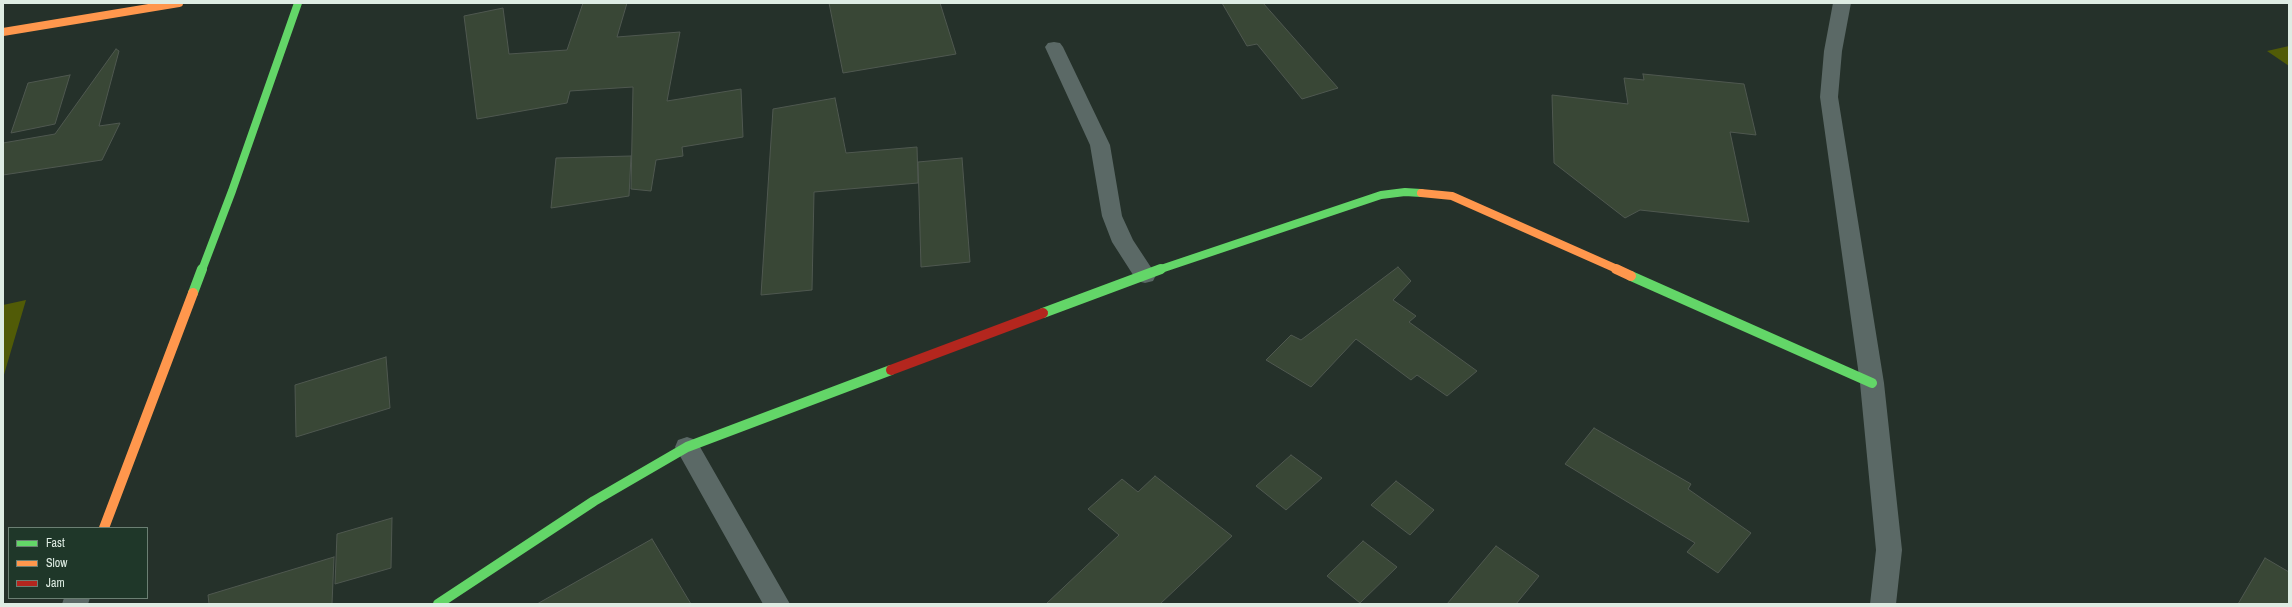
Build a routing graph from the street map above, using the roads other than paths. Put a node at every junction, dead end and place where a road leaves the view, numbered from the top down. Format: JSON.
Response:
{"nodes":[{"id":1,"x":179,"y":3,"type":"edge"},
{"id":2,"x":298,"y":3,"type":"edge"},
{"id":3,"x":1842,"y":3,"type":"edge"},
{"id":4,"x":3,"y":32,"type":"edge"},
{"id":5,"x":1054,"y":47,"type":"dead end"},
{"id":6,"x":1146,"y":276,"type":"junction"},
{"id":7,"x":1872,"y":383,"type":"junction"},
{"id":8,"x":687,"y":447,"type":"junction"},
{"id":9,"x":104,"y":527,"type":"edge"},
{"id":10,"x":438,"y":604,"type":"edge"},
{"id":11,"x":777,"y":604,"type":"edge"},
{"id":12,"x":1883,"y":604,"type":"edge"}],
"edges":[{"from":1,"to":4,"type":"street"},
{"from":2,"to":9,"type":"street"},
{"from":3,"to":7,"type":"street"},
{"from":5,"to":6,"type":"street"},
{"from":6,"to":7,"type":"street"},
{"from":6,"to":8,"type":"street"},
{"from":7,"to":12,"type":"street"},
{"from":8,"to":10,"type":"street"},
{"from":8,"to":11,"type":"street"}]}
